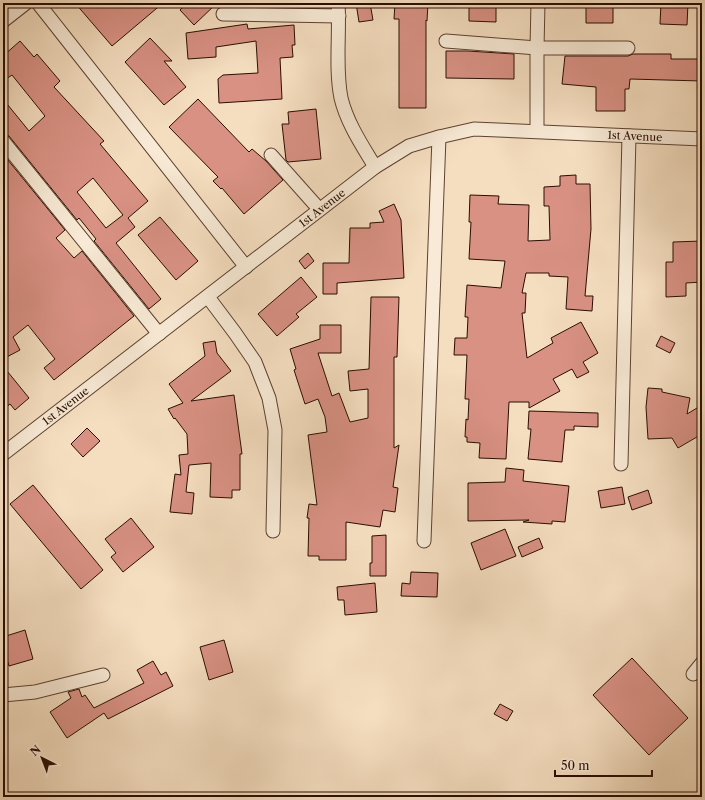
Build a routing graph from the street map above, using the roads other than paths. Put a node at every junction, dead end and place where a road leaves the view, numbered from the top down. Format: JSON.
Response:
{"nodes":[{"id":1,"x":26,"y":3,"type":"edge"},
{"id":2,"x":38,"y":3,"type":"edge"},
{"id":3,"x":338,"y":3,"type":"edge"},
{"id":4,"x":538,"y":3,"type":"edge"},
{"id":5,"x":222,"y":14,"type":"dead end"},
{"id":6,"x":339,"y":16,"type":"junction"},
{"id":7,"x":3,"y":21,"type":"edge"},
{"id":8,"x":446,"y":41,"type":"dead end"},
{"id":9,"x":537,"y":48,"type":"junction"},
{"id":10,"x":628,"y":48,"type":"dead end"},
{"id":11,"x":537,"y":131,"type":"junction"},
{"id":12,"x":629,"y":136,"type":"junction"},
{"id":13,"x":439,"y":137,"type":"junction"},
{"id":14,"x":702,"y":139,"type":"edge"},
{"id":15,"x":3,"y":141,"type":"edge"},
{"id":16,"x":271,"y":156,"type":"dead end"},
{"id":17,"x":375,"y":167,"type":"junction"},
{"id":18,"x":319,"y":209,"type":"junction"},
{"id":19,"x":246,"y":267,"type":"junction"},
{"id":20,"x":208,"y":296,"type":"junction"},
{"id":21,"x":159,"y":334,"type":"junction"},
{"id":22,"x":3,"y":454,"type":"edge"},
{"id":23,"x":621,"y":464,"type":"dead end"},
{"id":24,"x":273,"y":531,"type":"dead end"},
{"id":25,"x":424,"y":541,"type":"dead end"},
{"id":26,"x":702,"y":663,"type":"edge"},
{"id":27,"x":693,"y":674,"type":"dead end"},
{"id":28,"x":103,"y":675,"type":"dead end"},
{"id":29,"x":3,"y":694,"type":"edge"}],
"edges":[{"from":1,"to":7,"type":"street"},
{"from":2,"to":19,"type":"street"},
{"from":3,"to":6,"type":"street"},
{"from":4,"to":9,"type":"street"},
{"from":5,"to":6,"type":"street"},
{"from":6,"to":17,"type":"street"},
{"from":8,"to":9,"type":"street"},
{"from":9,"to":10,"type":"street"},
{"from":9,"to":11,"type":"street"},
{"from":11,"to":12,"type":"street","name":"1st Avenue"},
{"from":11,"to":13,"type":"street","name":"1st Avenue"},
{"from":12,"to":14,"type":"street","name":"1st Avenue"},
{"from":12,"to":23,"type":"street"},
{"from":13,"to":17,"type":"street","name":"1st Avenue"},
{"from":13,"to":25,"type":"street"},
{"from":15,"to":21,"type":"street"},
{"from":16,"to":18,"type":"street"},
{"from":17,"to":18,"type":"street","name":"1st Avenue"},
{"from":18,"to":19,"type":"street","name":"1st Avenue"},
{"from":19,"to":20,"type":"street","name":"1st Avenue"},
{"from":20,"to":21,"type":"street","name":"1st Avenue"},
{"from":20,"to":24,"type":"street"},
{"from":21,"to":22,"type":"street","name":"1st Avenue"},
{"from":26,"to":27,"type":"street"},
{"from":28,"to":29,"type":"street"}]}
